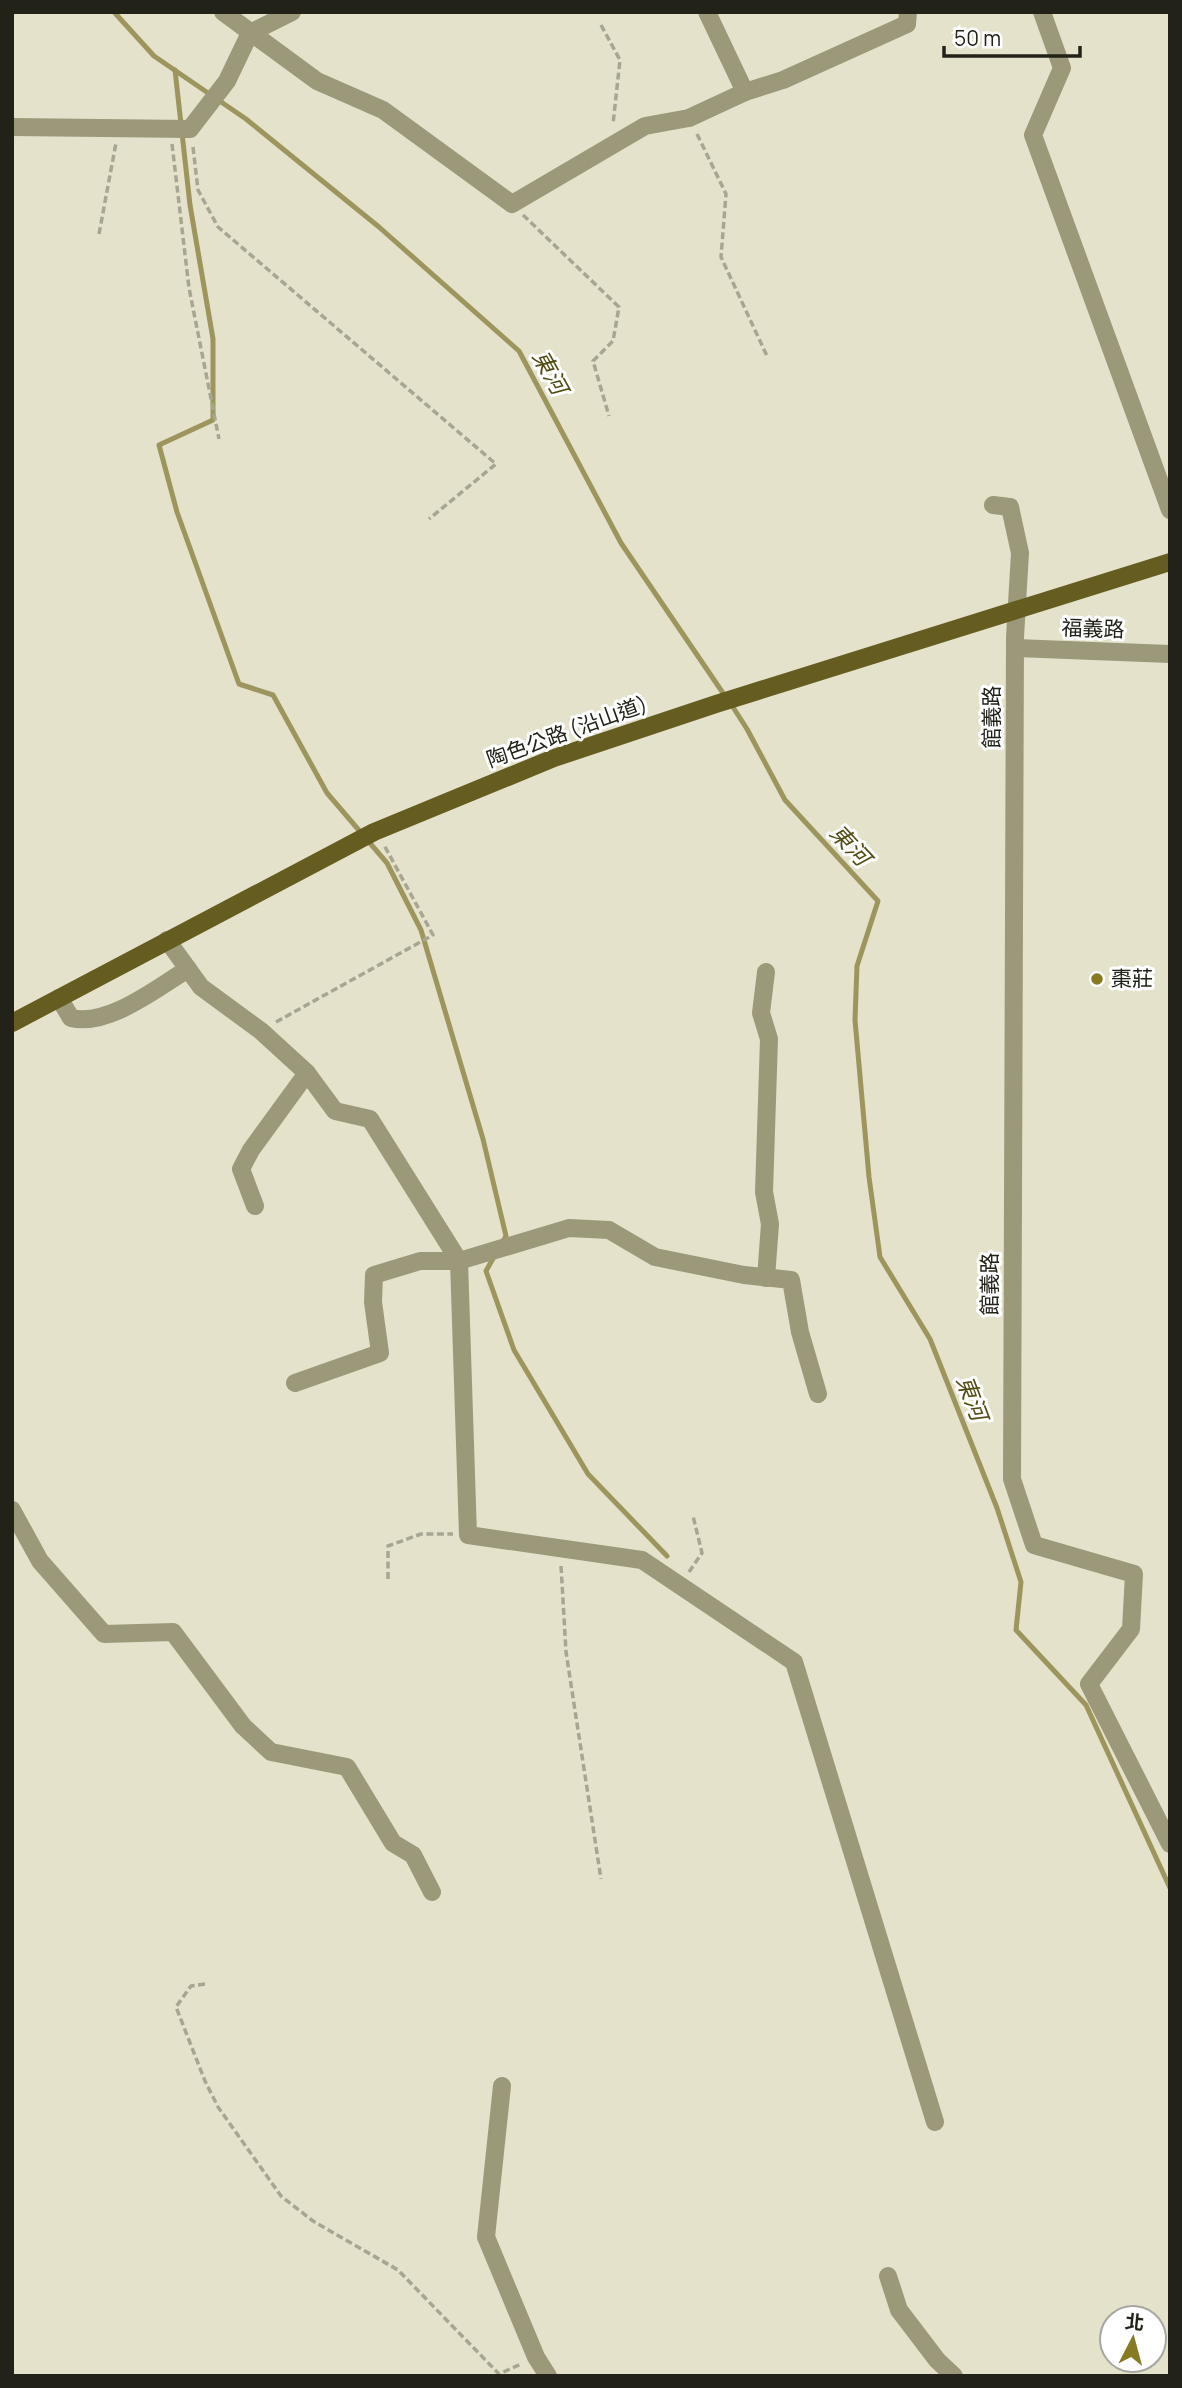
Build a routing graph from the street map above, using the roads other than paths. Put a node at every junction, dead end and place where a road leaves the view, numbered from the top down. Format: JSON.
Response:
{"nodes":[{"id":1,"x":223,"y":12,"type":"edge"},
{"id":2,"x":292,"y":12,"type":"edge"},
{"id":3,"x":707,"y":12,"type":"edge"},
{"id":4,"x":908,"y":12,"type":"edge"},
{"id":5,"x":1042,"y":12,"type":"edge"},
{"id":6,"x":250,"y":33,"type":"junction"},
{"id":7,"x":744,"y":92,"type":"junction"},
{"id":8,"x":12,"y":127,"type":"edge"},
{"id":9,"x":993,"y":505,"type":"dead end"},
{"id":10,"x":1170,"y":510,"type":"edge"},
{"id":11,"x":1170,"y":562,"type":"edge"},
{"id":12,"x":1016,"y":611,"type":"junction"},
{"id":13,"x":1015,"y":648,"type":"junction"},
{"id":14,"x":1170,"y":654,"type":"edge"},
{"id":15,"x":167,"y":940,"type":"junction"},
{"id":16,"x":188,"y":969,"type":"junction"},
{"id":17,"x":766,"y":972,"type":"dead end"},
{"id":18,"x":59,"y":998,"type":"junction"},
{"id":19,"x":12,"y":1023,"type":"edge"},
{"id":20,"x":307,"y":1073,"type":"junction"},
{"id":21,"x":255,"y":1206,"type":"dead end"},
{"id":22,"x":459,"y":1261,"type":"junction"},
{"id":23,"x":766,"y":1278,"type":"junction"},
{"id":24,"x":295,"y":1383,"type":"dead end"},
{"id":25,"x":818,"y":1394,"type":"dead end"},
{"id":26,"x":12,"y":1510,"type":"edge"},
{"id":27,"x":1170,"y":1844,"type":"edge"},
{"id":28,"x":432,"y":1892,"type":"dead end"},
{"id":29,"x":502,"y":2086,"type":"dead end"},
{"id":30,"x":935,"y":2122,"type":"dead end"},
{"id":31,"x":888,"y":2276,"type":"dead end"},
{"id":32,"x":548,"y":2376,"type":"edge"},
{"id":33,"x":954,"y":2376,"type":"edge"}],
"edges":[{"from":1,"to":6,"type":"street"},
{"from":2,"to":6,"type":"street"},
{"from":3,"to":7,"type":"street"},
{"from":4,"to":7,"type":"street"},
{"from":5,"to":10,"type":"street"},
{"from":6,"to":7,"type":"street"},
{"from":6,"to":8,"type":"street"},
{"from":9,"to":12,"type":"street","name":"館義路"},
{"from":11,"to":12,"type":"main road","name":"陶色公路 (沿山道)"},
{"from":12,"to":13,"type":"street","name":"館義路"},
{"from":12,"to":15,"type":"main road","name":"陶色公路 (沿山道)"},
{"from":13,"to":14,"type":"street","name":"福義路"},
{"from":13,"to":27,"type":"street","name":"館義路"},
{"from":15,"to":16,"type":"street"},
{"from":15,"to":18,"type":"main road","name":"陶色公路 (沿山道)"},
{"from":16,"to":18,"type":"street"},
{"from":16,"to":20,"type":"street"},
{"from":17,"to":23,"type":"street"},
{"from":18,"to":19,"type":"main road","name":"陶色公路 (沿山道)"},
{"from":20,"to":21,"type":"street"},
{"from":20,"to":22,"type":"street"},
{"from":22,"to":23,"type":"street"},
{"from":22,"to":24,"type":"street"},
{"from":22,"to":30,"type":"street"},
{"from":23,"to":25,"type":"street"},
{"from":26,"to":28,"type":"street"},
{"from":29,"to":32,"type":"street"},
{"from":31,"to":33,"type":"street"}]}
